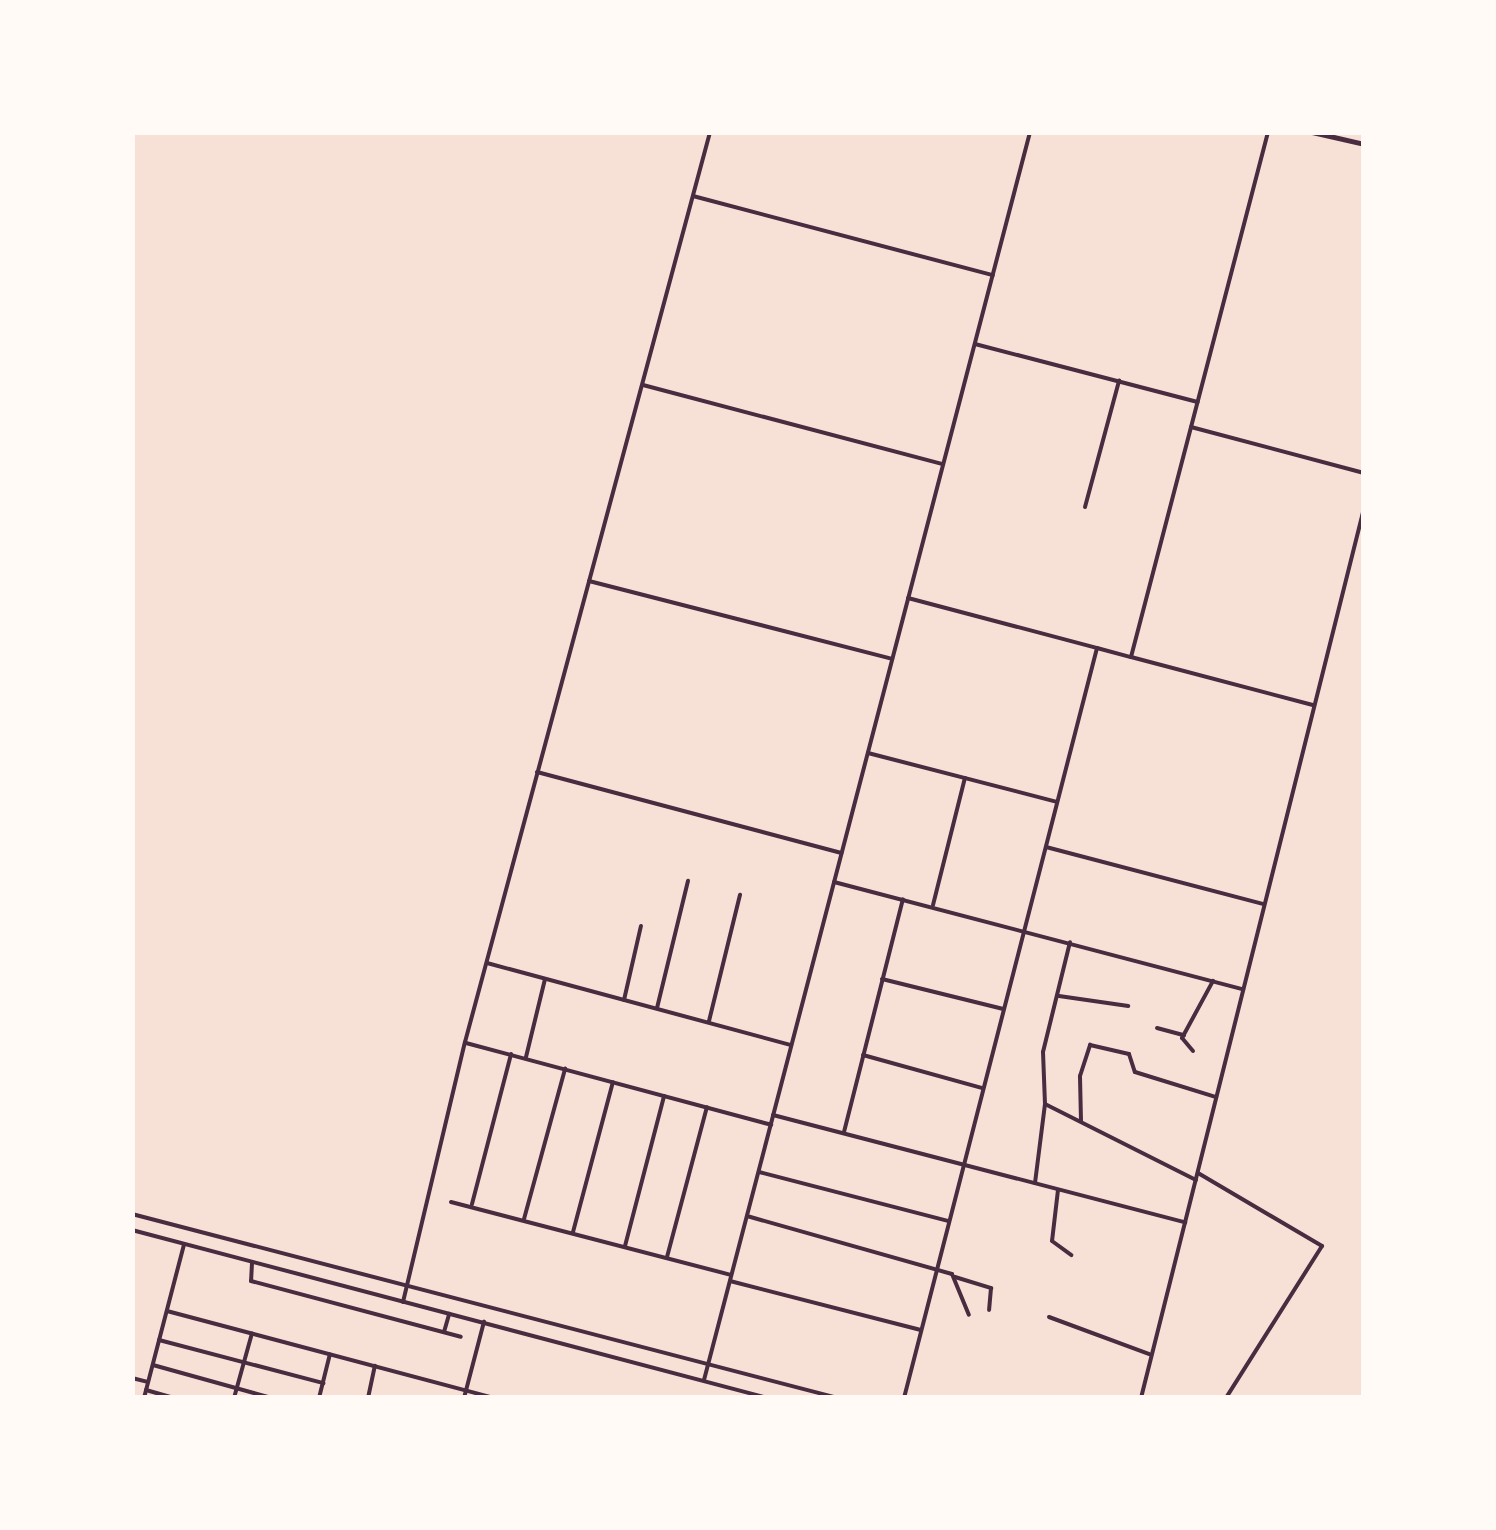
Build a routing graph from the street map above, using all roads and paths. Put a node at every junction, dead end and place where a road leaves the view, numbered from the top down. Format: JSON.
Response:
{"nodes":[{"id":1,"x":710,"y":132,"type":"edge"},
{"id":2,"x":1030,"y":132,"type":"edge"},
{"id":3,"x":1268,"y":132,"type":"edge"},
{"id":4,"x":1312,"y":132,"type":"edge"},
{"id":5,"x":1364,"y":144,"type":"edge"},
{"id":6,"x":693,"y":196,"type":"junction"},
{"id":7,"x":993,"y":275,"type":"junction"},
{"id":8,"x":975,"y":344,"type":"junction"},
{"id":9,"x":1119,"y":382,"type":"junction"},
{"id":10,"x":642,"y":384,"type":"junction"},
{"id":11,"x":1198,"y":402,"type":"junction"},
{"id":12,"x":1191,"y":427,"type":"junction"},
{"id":13,"x":944,"y":464,"type":"junction"},
{"id":14,"x":1364,"y":473,"type":"edge"},
{"id":15,"x":1085,"y":507,"type":"dead end"},
{"id":16,"x":1364,"y":508,"type":"edge"},
{"id":17,"x":589,"y":581,"type":"junction"},
{"id":18,"x":908,"y":598,"type":"junction"},
{"id":19,"x":1097,"y":648,"type":"junction"},
{"id":20,"x":1131,"y":657,"type":"junction"},
{"id":21,"x":892,"y":660,"type":"junction"},
{"id":22,"x":1313,"y":705,"type":"junction"},
{"id":23,"x":868,"y":754,"type":"junction"},
{"id":24,"x":538,"y":772,"type":"junction"},
{"id":25,"x":965,"y":778,"type":"junction"},
{"id":26,"x":1057,"y":802,"type":"junction"},
{"id":27,"x":1045,"y":847,"type":"junction"},
{"id":28,"x":842,"y":853,"type":"junction"},
{"id":29,"x":688,"y":882,"type":"dead end"},
{"id":30,"x":834,"y":882,"type":"junction"},
{"id":31,"x":740,"y":895,"type":"dead end"},
{"id":32,"x":902,"y":899,"type":"junction"},
{"id":33,"x":1264,"y":904,"type":"junction"},
{"id":34,"x":932,"y":906,"type":"junction"},
{"id":35,"x":642,"y":926,"type":"dead end"},
{"id":36,"x":1024,"y":930,"type":"junction"},
{"id":37,"x":1070,"y":942,"type":"junction"},
{"id":38,"x":486,"y":963,"type":"junction"},
{"id":39,"x":545,"y":979,"type":"junction"},
{"id":40,"x":882,"y":979,"type":"junction"},
{"id":41,"x":1213,"y":981,"type":"junction"},
{"id":42,"x":1243,"y":989,"type":"junction"},
{"id":43,"x":1059,"y":996,"type":"junction"},
{"id":44,"x":624,"y":1000,"type":"junction"},
{"id":45,"x":1128,"y":1006,"type":"dead end"},
{"id":46,"x":656,"y":1009,"type":"junction"},
{"id":47,"x":1003,"y":1009,"type":"junction"},
{"id":48,"x":709,"y":1023,"type":"junction"},
{"id":49,"x":1157,"y":1028,"type":"dead end"},
{"id":50,"x":1184,"y":1034,"type":"junction"},
{"id":51,"x":464,"y":1042,"type":"junction"},
{"id":52,"x":791,"y":1045,"type":"junction"},
{"id":53,"x":1193,"y":1051,"type":"dead end"},
{"id":54,"x":510,"y":1054,"type":"junction"},
{"id":55,"x":863,"y":1056,"type":"junction"},
{"id":56,"x":526,"y":1058,"type":"junction"},
{"id":57,"x":564,"y":1069,"type":"junction"},
{"id":58,"x":613,"y":1082,"type":"junction"},
{"id":59,"x":982,"y":1088,"type":"junction"},
{"id":60,"x":664,"y":1096,"type":"junction"},
{"id":61,"x":1216,"y":1097,"type":"junction"},
{"id":62,"x":1045,"y":1104,"type":"junction"},
{"id":63,"x":707,"y":1107,"type":"junction"},
{"id":64,"x":773,"y":1115,"type":"junction"},
{"id":65,"x":1081,"y":1121,"type":"junction"},
{"id":66,"x":770,"y":1124,"type":"junction"},
{"id":67,"x":843,"y":1134,"type":"junction"},
{"id":68,"x":963,"y":1164,"type":"junction"},
{"id":69,"x":758,"y":1171,"type":"junction"},
{"id":70,"x":1198,"y":1172,"type":"junction"},
{"id":71,"x":1196,"y":1180,"type":"junction"},
{"id":72,"x":1035,"y":1183,"type":"junction"},
{"id":73,"x":1058,"y":1190,"type":"junction"},
{"id":74,"x":452,"y":1202,"type":"dead end"},
{"id":75,"x":471,"y":1207,"type":"junction"},
{"id":76,"x":132,"y":1214,"type":"edge"},
{"id":77,"x":747,"y":1216,"type":"junction"},
{"id":78,"x":524,"y":1219,"type":"junction"},
{"id":79,"x":948,"y":1221,"type":"junction"},
{"id":80,"x":1184,"y":1222,"type":"junction"},
{"id":81,"x":132,"y":1230,"type":"edge"},
{"id":82,"x":573,"y":1232,"type":"junction"},
{"id":83,"x":184,"y":1244,"type":"junction"},
{"id":84,"x":624,"y":1246,"type":"junction"},
{"id":85,"x":1071,"y":1256,"type":"dead end"},
{"id":86,"x":667,"y":1258,"type":"junction"},
{"id":87,"x":251,"y":1265,"type":"junction"},
{"id":88,"x":936,"y":1268,"type":"junction"},
{"id":89,"x":955,"y":1277,"type":"junction"},
{"id":90,"x":730,"y":1278,"type":"junction"},
{"id":91,"x":407,"y":1286,"type":"junction"},
{"id":92,"x":403,"y":1302,"type":"junction"},
{"id":93,"x":989,"y":1310,"type":"dead end"},
{"id":94,"x":166,"y":1311,"type":"junction"},
{"id":95,"x":449,"y":1314,"type":"junction"},
{"id":96,"x":969,"y":1315,"type":"dead end"},
{"id":97,"x":1049,"y":1317,"type":"dead end"},
{"id":98,"x":484,"y":1322,"type":"junction"},
{"id":99,"x":445,"y":1327,"type":"junction"},
{"id":100,"x":920,"y":1330,"type":"junction"},
{"id":101,"x":252,"y":1334,"type":"junction"},
{"id":102,"x":460,"y":1336,"type":"dead end"},
{"id":103,"x":159,"y":1340,"type":"junction"},
{"id":104,"x":330,"y":1354,"type":"junction"},
{"id":105,"x":1149,"y":1354,"type":"junction"},
{"id":106,"x":244,"y":1362,"type":"junction"},
{"id":107,"x":708,"y":1364,"type":"junction"},
{"id":108,"x":152,"y":1365,"type":"junction"},
{"id":109,"x":376,"y":1366,"type":"junction"},
{"id":110,"x":132,"y":1378,"type":"edge"},
{"id":111,"x":704,"y":1380,"type":"junction"},
{"id":112,"x":148,"y":1382,"type":"junction"},
{"id":113,"x":323,"y":1383,"type":"junction"},
{"id":114,"x":236,"y":1388,"type":"junction"},
{"id":115,"x":146,"y":1390,"type":"junction"},
{"id":116,"x":466,"y":1390,"type":"junction"},
{"id":117,"x":368,"y":1396,"type":"edge"},
{"id":118,"x":144,"y":1398,"type":"edge"},
{"id":119,"x":174,"y":1398,"type":"edge"},
{"id":120,"x":234,"y":1398,"type":"edge"},
{"id":121,"x":272,"y":1398,"type":"edge"},
{"id":122,"x":319,"y":1398,"type":"edge"},
{"id":123,"x":378,"y":1398,"type":"edge"},
{"id":124,"x":464,"y":1398,"type":"edge"},
{"id":125,"x":496,"y":1398,"type":"edge"},
{"id":126,"x":768,"y":1398,"type":"edge"},
{"id":127,"x":838,"y":1398,"type":"edge"},
{"id":128,"x":904,"y":1398,"type":"edge"},
{"id":129,"x":1141,"y":1398,"type":"edge"},
{"id":130,"x":1226,"y":1398,"type":"edge"}],
"edges":[{"from":1,"to":6,"type":"street"},
{"from":2,"to":7,"type":"street"},
{"from":3,"to":11,"type":"street"},
{"from":4,"to":5,"type":"main road"},
{"from":6,"to":7,"type":"street"},
{"from":6,"to":10,"type":"street"},
{"from":7,"to":8,"type":"street"},
{"from":8,"to":9,"type":"street"},
{"from":8,"to":13,"type":"street"},
{"from":9,"to":11,"type":"street"},
{"from":9,"to":15,"type":"street"},
{"from":10,"to":13,"type":"street"},
{"from":10,"to":17,"type":"street"},
{"from":11,"to":12,"type":"street"},
{"from":12,"to":14,"type":"street"},
{"from":12,"to":20,"type":"street"},
{"from":13,"to":18,"type":"street"},
{"from":16,"to":22,"type":"street"},
{"from":17,"to":21,"type":"street"},
{"from":17,"to":24,"type":"street"},
{"from":18,"to":19,"type":"street"},
{"from":18,"to":21,"type":"street"},
{"from":19,"to":20,"type":"street"},
{"from":19,"to":26,"type":"street"},
{"from":20,"to":22,"type":"street"},
{"from":21,"to":23,"type":"street"},
{"from":22,"to":33,"type":"street"},
{"from":23,"to":25,"type":"street"},
{"from":23,"to":28,"type":"street"},
{"from":24,"to":28,"type":"street"},
{"from":24,"to":38,"type":"street"},
{"from":25,"to":26,"type":"street"},
{"from":25,"to":34,"type":"street"},
{"from":26,"to":27,"type":"street"},
{"from":27,"to":33,"type":"street"},
{"from":27,"to":36,"type":"street"},
{"from":28,"to":30,"type":"street"},
{"from":29,"to":46,"type":"street"},
{"from":30,"to":32,"type":"street"},
{"from":30,"to":52,"type":"street"},
{"from":31,"to":48,"type":"street"},
{"from":32,"to":34,"type":"street"},
{"from":32,"to":40,"type":"street"},
{"from":33,"to":42,"type":"street"},
{"from":34,"to":36,"type":"street"},
{"from":35,"to":44,"type":"street"},
{"from":36,"to":37,"type":"street"},
{"from":36,"to":47,"type":"street"},
{"from":37,"to":41,"type":"street"},
{"from":37,"to":43,"type":"street"},
{"from":38,"to":39,"type":"street"},
{"from":38,"to":51,"type":"street"},
{"from":39,"to":44,"type":"street"},
{"from":39,"to":56,"type":"street"},
{"from":40,"to":47,"type":"street"},
{"from":40,"to":55,"type":"street"},
{"from":41,"to":42,"type":"street"},
{"from":41,"to":50,"type":"street"},
{"from":42,"to":61,"type":"street"},
{"from":43,"to":45,"type":"street"},
{"from":43,"to":62,"type":"street"},
{"from":44,"to":46,"type":"street"},
{"from":46,"to":48,"type":"street"},
{"from":47,"to":59,"type":"street"},
{"from":48,"to":52,"type":"street"},
{"from":49,"to":50,"type":"street"},
{"from":50,"to":53,"type":"street"},
{"from":51,"to":54,"type":"street"},
{"from":51,"to":91,"type":"street"},
{"from":52,"to":64,"type":"street"},
{"from":54,"to":56,"type":"street"},
{"from":54,"to":75,"type":"street"},
{"from":55,"to":59,"type":"street"},
{"from":55,"to":67,"type":"street"},
{"from":56,"to":57,"type":"street"},
{"from":57,"to":58,"type":"street"},
{"from":57,"to":78,"type":"street"},
{"from":58,"to":60,"type":"street"},
{"from":58,"to":82,"type":"street"},
{"from":59,"to":68,"type":"street"},
{"from":60,"to":63,"type":"street"},
{"from":60,"to":84,"type":"street"},
{"from":61,"to":65,"type":"street"},
{"from":61,"to":70,"type":"street"},
{"from":62,"to":65,"type":"street"},
{"from":62,"to":72,"type":"street"},
{"from":63,"to":66,"type":"street"},
{"from":63,"to":86,"type":"street"},
{"from":64,"to":66,"type":"street"},
{"from":64,"to":67,"type":"street"},
{"from":65,"to":71,"type":"street"},
{"from":66,"to":69,"type":"street"},
{"from":67,"to":68,"type":"street"},
{"from":68,"to":72,"type":"street"},
{"from":68,"to":79,"type":"street"},
{"from":69,"to":77,"type":"street"},
{"from":69,"to":79,"type":"street"},
{"from":70,"to":71,"type":"street"},
{"from":70,"to":130,"type":"street"},
{"from":71,"to":80,"type":"street"},
{"from":72,"to":73,"type":"street"},
{"from":73,"to":80,"type":"street"},
{"from":73,"to":85,"type":"street"},
{"from":74,"to":75,"type":"street"},
{"from":75,"to":78,"type":"street"},
{"from":76,"to":91,"type":"street"},
{"from":77,"to":88,"type":"street"},
{"from":77,"to":90,"type":"street"},
{"from":78,"to":82,"type":"street"},
{"from":79,"to":88,"type":"street"},
{"from":80,"to":105,"type":"street"},
{"from":81,"to":83,"type":"street"},
{"from":82,"to":84,"type":"street"},
{"from":83,"to":87,"type":"street"},
{"from":83,"to":94,"type":"street"},
{"from":84,"to":86,"type":"street"},
{"from":86,"to":90,"type":"street"},
{"from":87,"to":92,"type":"street"},
{"from":87,"to":99,"type":"street"},
{"from":88,"to":89,"type":"street"},
{"from":88,"to":100,"type":"street"},
{"from":89,"to":93,"type":"street"},
{"from":89,"to":96,"type":"street"},
{"from":90,"to":100,"type":"street"},
{"from":90,"to":107,"type":"street"},
{"from":91,"to":92,"type":"street"},
{"from":91,"to":107,"type":"street"},
{"from":92,"to":95,"type":"street"},
{"from":94,"to":101,"type":"street"},
{"from":94,"to":103,"type":"street"},
{"from":95,"to":98,"type":"street"},
{"from":95,"to":99,"type":"street"},
{"from":97,"to":105,"type":"street"},
{"from":98,"to":111,"type":"street"},
{"from":98,"to":116,"type":"street"},
{"from":99,"to":102,"type":"street"},
{"from":100,"to":128,"type":"street"},
{"from":101,"to":104,"type":"street"},
{"from":101,"to":106,"type":"street"},
{"from":103,"to":106,"type":"street"},
{"from":103,"to":108,"type":"street"},
{"from":104,"to":109,"type":"street"},
{"from":104,"to":113,"type":"street"},
{"from":105,"to":129,"type":"street"},
{"from":106,"to":113,"type":"street"},
{"from":106,"to":114,"type":"street"},
{"from":107,"to":111,"type":"street"},
{"from":107,"to":127,"type":"street"},
{"from":108,"to":112,"type":"street"},
{"from":108,"to":114,"type":"street"},
{"from":109,"to":116,"type":"street"},
{"from":109,"to":117,"type":"street"},
{"from":110,"to":112,"type":"street"},
{"from":111,"to":126,"type":"street"},
{"from":112,"to":115,"type":"street"},
{"from":113,"to":122,"type":"street"},
{"from":114,"to":120,"type":"street"},
{"from":114,"to":121,"type":"street"},
{"from":115,"to":118,"type":"street"},
{"from":115,"to":119,"type":"street"},
{"from":116,"to":124,"type":"street"},
{"from":116,"to":125,"type":"street"},
{"from":117,"to":123,"type":"street"}]}
